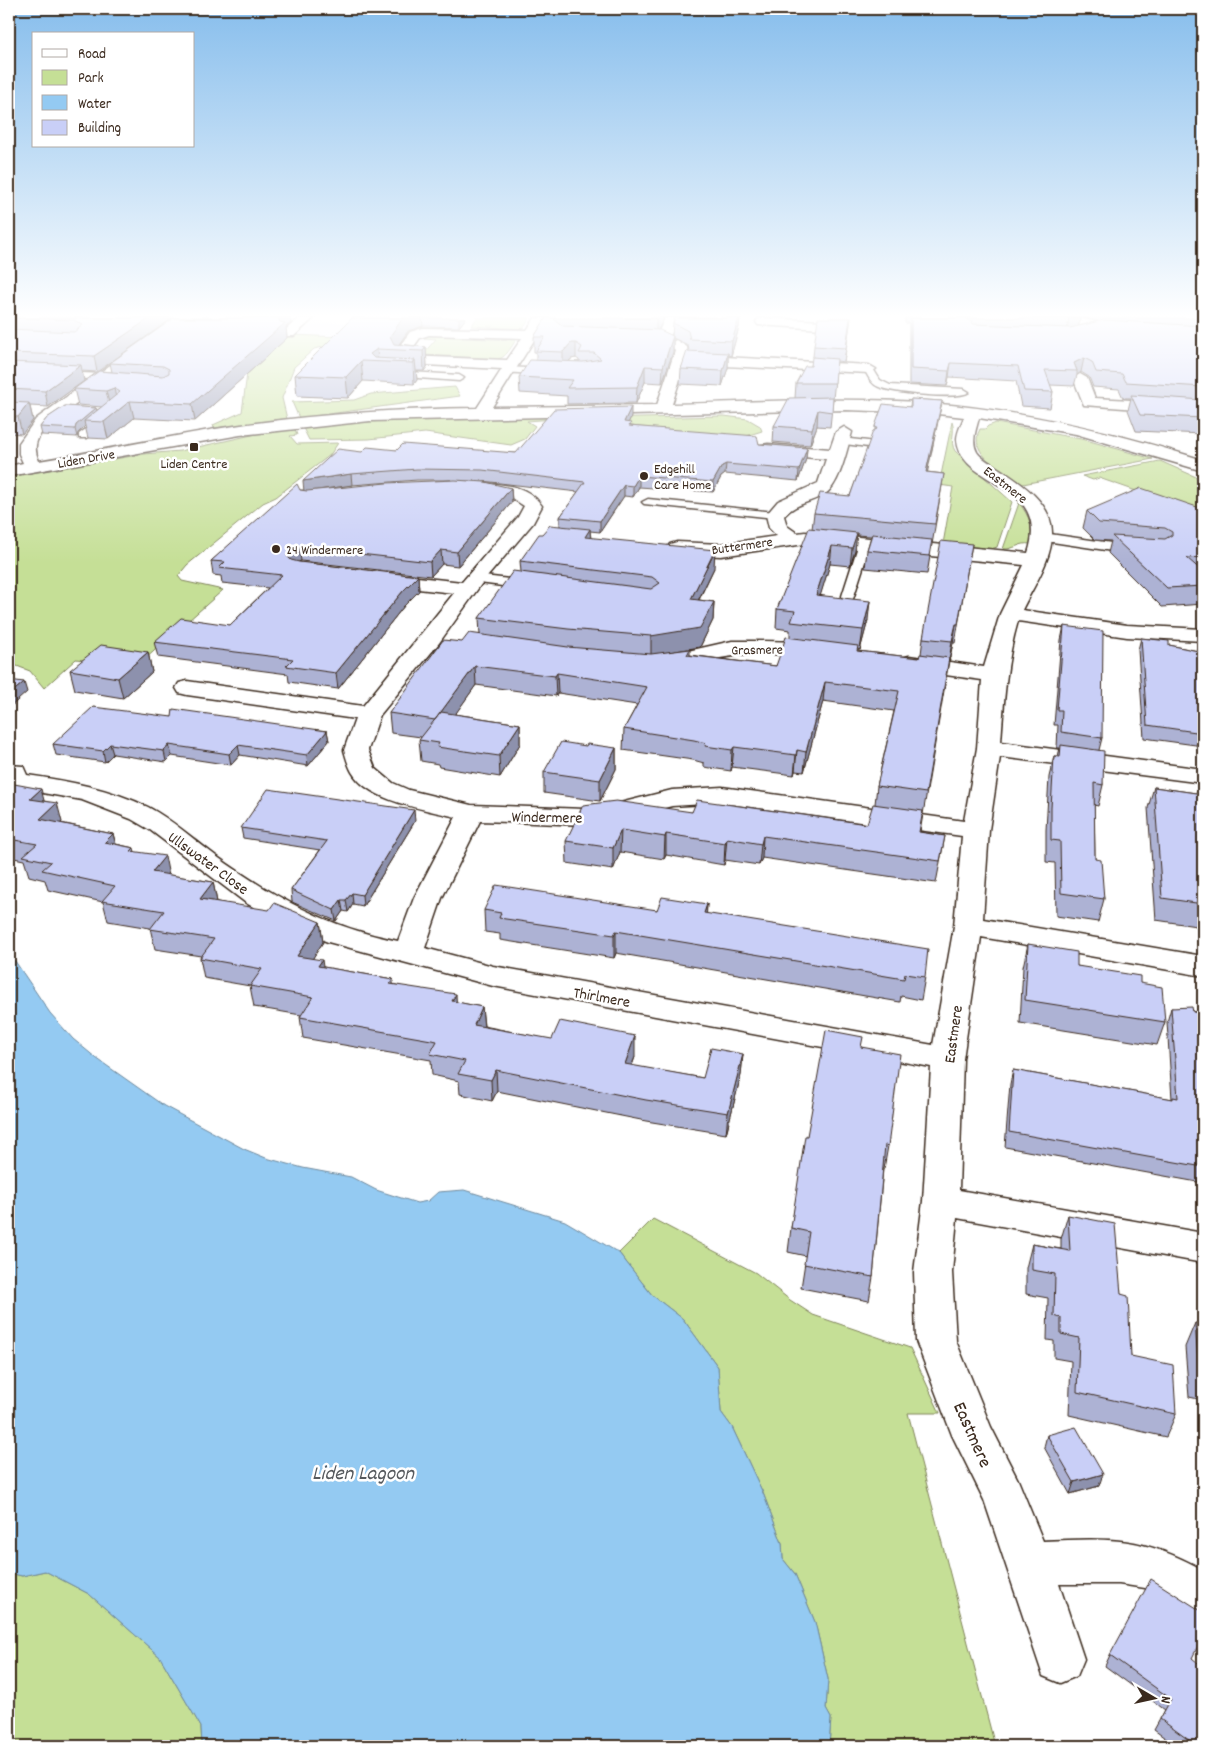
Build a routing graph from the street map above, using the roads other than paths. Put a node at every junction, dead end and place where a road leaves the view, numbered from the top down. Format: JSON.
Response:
{"nodes":[{"id":1,"x":75,"y":400,"type":"edge"},
{"id":2,"x":488,"y":400,"type":"edge"},
{"id":3,"x":664,"y":400,"type":"edge"},
{"id":4,"x":957,"y":400,"type":"edge"},
{"id":5,"x":1087,"y":400,"type":"edge"},
{"id":6,"x":968,"y":402,"type":"junction"},
{"id":7,"x":664,"y":409,"type":"junction"},
{"id":8,"x":1203,"y":409,"type":"edge"},
{"id":9,"x":77,"y":410,"type":"edge"},
{"id":10,"x":482,"y":410,"type":"junction"},
{"id":11,"x":95,"y":411,"type":"edge"},
{"id":12,"x":56,"y":412,"type":"junction"},
{"id":13,"x":26,"y":413,"type":"edge"},
{"id":14,"x":83,"y":436,"type":"edge"},
{"id":15,"x":840,"y":443,"type":"junction"},
{"id":16,"x":868,"y":444,"type":"edge"},
{"id":17,"x":765,"y":448,"type":"edge"},
{"id":18,"x":1200,"y":463,"type":"edge"},
{"id":19,"x":34,"y":467,"type":"junction"},
{"id":20,"x":9,"y":471,"type":"edge"},
{"id":21,"x":452,"y":487,"type":"edge"},
{"id":22,"x":648,"y":502,"type":"dead end"},
{"id":23,"x":774,"y":515,"type":"junction"},
{"id":24,"x":792,"y":538,"type":"junction"},
{"id":25,"x":865,"y":543,"type":"junction"},
{"id":26,"x":655,"y":546,"type":"edge"},
{"id":27,"x":1039,"y":549,"type":"junction"},
{"id":28,"x":1143,"y":550,"type":"edge"},
{"id":29,"x":360,"y":576,"type":"edge"},
{"id":30,"x":471,"y":584,"type":"junction"},
{"id":31,"x":544,"y":587,"type":"edge"},
{"id":32,"x":848,"y":596,"type":"dead end"},
{"id":33,"x":1010,"y":614,"type":"junction"},
{"id":34,"x":1203,"y":635,"type":"edge"},
{"id":35,"x":842,"y":655,"type":"edge"},
{"id":36,"x":888,"y":661,"type":"edge"},
{"id":37,"x":646,"y":664,"type":"edge"},
{"id":38,"x":994,"y":675,"type":"junction"},
{"id":39,"x":188,"y":688,"type":"dead end"},
{"id":40,"x":370,"y":714,"type":"junction"},
{"id":41,"x":989,"y":748,"type":"junction"},
{"id":42,"x":1203,"y":776,"type":"edge"},
{"id":43,"x":13,"y":778,"type":"edge"},
{"id":44,"x":471,"y":813,"type":"junction"},
{"id":45,"x":976,"y":830,"type":"junction"},
{"id":46,"x":968,"y":926,"type":"junction"},
{"id":47,"x":409,"y":953,"type":"junction"},
{"id":48,"x":1203,"y":966,"type":"edge"},
{"id":49,"x":947,"y":1059,"type":"junction"},
{"id":50,"x":941,"y":1202,"type":"junction"},
{"id":51,"x":1203,"y":1248,"type":"edge"},
{"id":52,"x":1029,"y":1563,"type":"junction"},
{"id":53,"x":1203,"y":1596,"type":"edge"},
{"id":54,"x":1060,"y":1658,"type":"dead end"}],
"edges":[{"from":1,"to":12,"type":"street"},
{"from":2,"to":10,"type":"street"},
{"from":3,"to":7,"type":"street"},
{"from":4,"to":6,"type":"lane"},
{"from":5,"to":8,"type":"street"},
{"from":6,"to":7,"type":"street","name":"Liden Drive"},
{"from":6,"to":18,"type":"street","name":"Liden Drive"},
{"from":6,"to":27,"type":"street","name":"Eastmere"},
{"from":7,"to":10,"type":"street","name":"Liden Drive"},
{"from":9,"to":12,"type":"lane"},
{"from":10,"to":19,"type":"street","name":"Liden Drive"},
{"from":11,"to":14,"type":"lane"},
{"from":12,"to":13,"type":"street"},
{"from":12,"to":19,"type":"street"},
{"from":15,"to":16,"type":"lane"},
{"from":15,"to":17,"type":"street"},
{"from":15,"to":23,"type":"street","name":"Buttermere"},
{"from":19,"to":20,"type":"street","name":"Liden Drive"},
{"from":21,"to":30,"type":"street","name":"Windermere"},
{"from":22,"to":23,"type":"lane"},
{"from":23,"to":24,"type":"street","name":"Buttermere"},
{"from":24,"to":25,"type":"street","name":"Buttermere"},
{"from":24,"to":26,"type":"street","name":"Buttermere"},
{"from":25,"to":27,"type":"street","name":"Buttermere"},
{"from":25,"to":32,"type":"lane"},
{"from":27,"to":28,"type":"lane"},
{"from":27,"to":33,"type":"street","name":"Eastmere"},
{"from":29,"to":30,"type":"street"},
{"from":30,"to":31,"type":"lane"},
{"from":30,"to":40,"type":"street","name":"Windermere"},
{"from":33,"to":34,"type":"street"},
{"from":33,"to":38,"type":"street","name":"Eastmere"},
{"from":35,"to":37,"type":"street","name":"Grasmere"},
{"from":36,"to":38,"type":"street"},
{"from":38,"to":41,"type":"street","name":"Eastmere"},
{"from":39,"to":40,"type":"street"},
{"from":40,"to":44,"type":"street","name":"Windermere"},
{"from":41,"to":42,"type":"street"},
{"from":41,"to":45,"type":"street","name":"Eastmere"},
{"from":43,"to":47,"type":"street","name":"Ullswater Close"},
{"from":44,"to":45,"type":"street","name":"Windermere"},
{"from":44,"to":47,"type":"street"},
{"from":45,"to":46,"type":"street","name":"Eastmere"},
{"from":46,"to":48,"type":"street"},
{"from":46,"to":49,"type":"street","name":"Eastmere"},
{"from":47,"to":49,"type":"street","name":"Thirlmere"},
{"from":49,"to":50,"type":"street","name":"Eastmere"},
{"from":50,"to":51,"type":"street"},
{"from":50,"to":52,"type":"street","name":"Eastmere"},
{"from":52,"to":53,"type":"street"},
{"from":52,"to":54,"type":"street","name":"Eastmere"}]}
